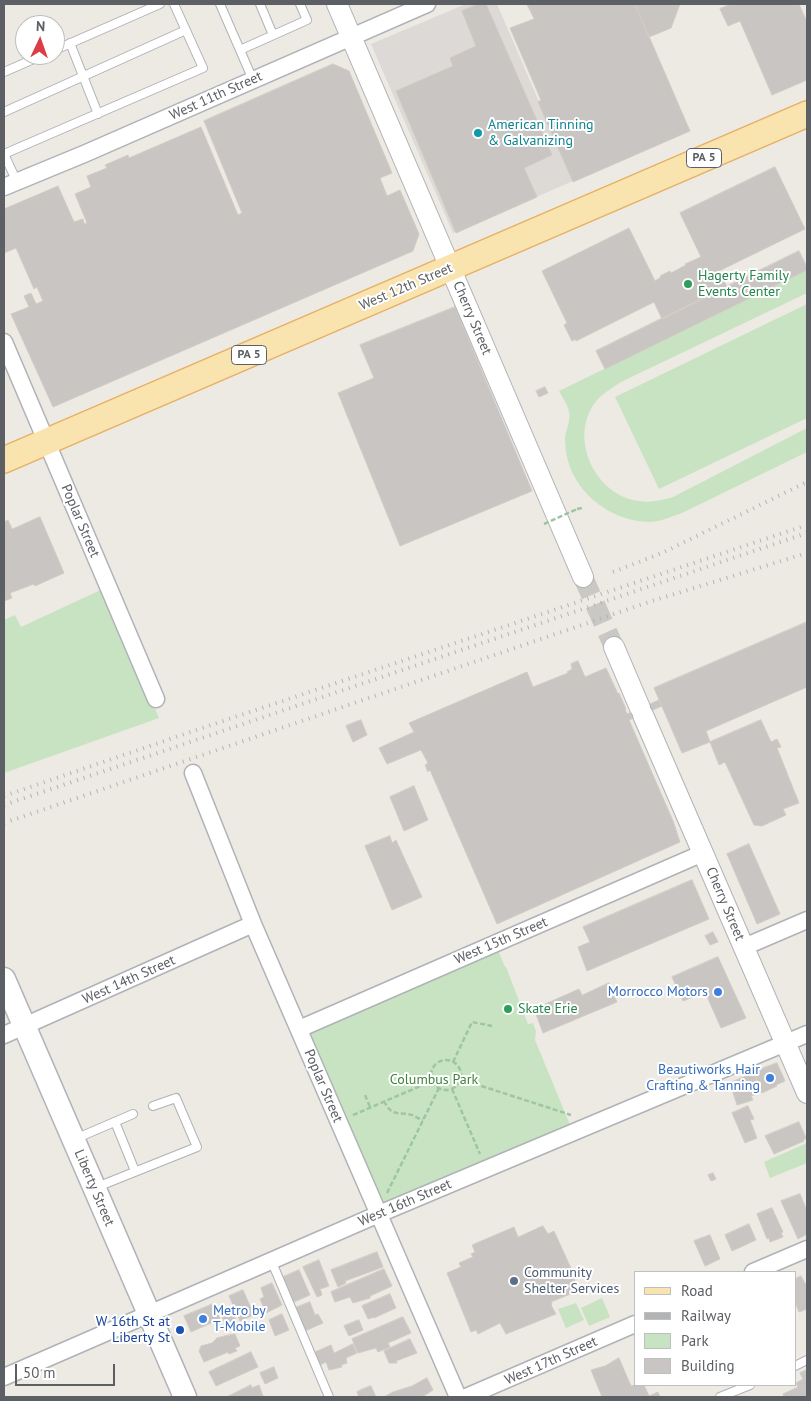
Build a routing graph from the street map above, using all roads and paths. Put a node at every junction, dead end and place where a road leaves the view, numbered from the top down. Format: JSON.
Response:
{"nodes":[{"id":1,"x":160,"y":4,"type":"edge"},
{"id":2,"x":174,"y":4,"type":"edge"},
{"id":3,"x":220,"y":4,"type":"edge"},
{"id":4,"x":260,"y":4,"type":"edge"},
{"id":5,"x":300,"y":4,"type":"edge"},
{"id":6,"x":338,"y":4,"type":"edge"},
{"id":7,"x":425,"y":4,"type":"edge"},
{"id":8,"x":186,"y":30,"type":"junction"},
{"id":9,"x":273,"y":35,"type":"junction"},
{"id":10,"x":352,"y":36,"type":"junction"},
{"id":11,"x":70,"y":43,"type":"junction"},
{"id":12,"x":65,"y":45,"type":"edge"},
{"id":13,"x":240,"y":50,"type":"junction"},
{"id":14,"x":20,"y":65,"type":"edge"},
{"id":15,"x":4,"y":72,"type":"edge"},
{"id":16,"x":83,"y":76,"type":"junction"},
{"id":17,"x":253,"y":80,"type":"junction"},
{"id":18,"x":4,"y":112,"type":"edge"},
{"id":19,"x":98,"y":114,"type":"junction"},
{"id":20,"x":807,"y":114,"type":"edge"},
{"id":21,"x":4,"y":154,"type":"edge"},
{"id":22,"x":10,"y":184,"type":"edge"},
{"id":23,"x":451,"y":267,"type":"junction"},
{"id":24,"x":4,"y":342,"type":"edge"},
{"id":25,"x":47,"y":442,"type":"junction"},
{"id":26,"x":4,"y":460,"type":"edge"},
{"id":27,"x":582,"y":508,"type":"dead end"},
{"id":28,"x":544,"y":524,"type":"dead end"},
{"id":29,"x":584,"y":577,"type":"tunnel mouth"},
{"id":30,"x":614,"y":647,"type":"tunnel mouth"},
{"id":31,"x":156,"y":699,"type":"dead end"},
{"id":32,"x":193,"y":773,"type":"dead end"},
{"id":33,"x":703,"y":853,"type":"junction"},
{"id":34,"x":807,"y":920,"type":"edge"},
{"id":35,"x":253,"y":924,"type":"junction"},
{"id":36,"x":744,"y":947,"type":"junction"},
{"id":37,"x":4,"y":979,"type":"edge"},
{"id":38,"x":24,"y":1026,"type":"junction"},
{"id":39,"x":492,"y":1026,"type":"dead end"},
{"id":40,"x":298,"y":1029,"type":"junction"},
{"id":41,"x":807,"y":1034,"type":"edge"},
{"id":42,"x":4,"y":1035,"type":"edge"},
{"id":43,"x":786,"y":1043,"type":"junction"},
{"id":44,"x":453,"y":1062,"type":"junction"},
{"id":45,"x":460,"y":1078,"type":"junction"},
{"id":46,"x":432,"y":1081,"type":"junction"},
{"id":47,"x":439,"y":1088,"type":"junction"},
{"id":48,"x":452,"y":1089,"type":"junction"},
{"id":49,"x":807,"y":1093,"type":"edge"},
{"id":50,"x":365,"y":1094,"type":"dead end"},
{"id":51,"x":384,"y":1101,"type":"junction"},
{"id":52,"x":153,"y":1106,"type":"dead end"},
{"id":53,"x":370,"y":1107,"type":"junction"},
{"id":54,"x":133,"y":1114,"type":"dead end"},
{"id":55,"x":353,"y":1115,"type":"dead end"},
{"id":56,"x":571,"y":1115,"type":"dead end"},
{"id":57,"x":423,"y":1120,"type":"junction"},
{"id":58,"x":115,"y":1122,"type":"junction"},
{"id":59,"x":73,"y":1140,"type":"junction"},
{"id":60,"x":480,"y":1154,"type":"dead end"},
{"id":61,"x":135,"y":1172,"type":"junction"},
{"id":62,"x":94,"y":1188,"type":"junction"},
{"id":63,"x":388,"y":1193,"type":"dead end"},
{"id":64,"x":378,"y":1214,"type":"junction"},
{"id":65,"x":807,"y":1249,"type":"edge"},
{"id":66,"x":271,"y":1260,"type":"junction"},
{"id":67,"x":755,"y":1271,"type":"edge"},
{"id":68,"x":148,"y":1313,"type":"junction"},
{"id":69,"x":634,"y":1324,"type":"edge"},
{"id":70,"x":4,"y":1376,"type":"edge"},
{"id":71,"x":748,"y":1386,"type":"edge"},
{"id":72,"x":185,"y":1397,"type":"edge"},
{"id":73,"x":329,"y":1397,"type":"edge"},
{"id":74,"x":458,"y":1397,"type":"edge"},
{"id":75,"x":466,"y":1397,"type":"edge"},
{"id":76,"x":720,"y":1397,"type":"edge"}],
"edges":[{"from":1,"to":11,"type":"lane"},
{"from":2,"to":8,"type":"lane"},
{"from":3,"to":13,"type":"lane"},
{"from":4,"to":9,"type":"lane"},
{"from":5,"to":9,"type":"lane"},
{"from":6,"to":10,"type":"street","name":"Cherry Street"},
{"from":7,"to":10,"type":"street","name":"West 11th Street"},
{"from":8,"to":16,"type":"lane"},
{"from":8,"to":19,"type":"lane"},
{"from":9,"to":13,"type":"lane"},
{"from":10,"to":17,"type":"street","name":"West 11th Street"},
{"from":10,"to":23,"type":"street","name":"Cherry Street"},
{"from":11,"to":12,"type":"lane"},
{"from":11,"to":16,"type":"lane"},
{"from":13,"to":17,"type":"lane"},
{"from":14,"to":15,"type":"lane"},
{"from":16,"to":18,"type":"lane"},
{"from":16,"to":19,"type":"lane"},
{"from":17,"to":22,"type":"street","name":"West 11th Street"},
{"from":19,"to":21,"type":"lane"},
{"from":20,"to":23,"type":"main road","name":"West 12th Street","number":"PA 5"},
{"from":21,"to":22,"type":"lane"},
{"from":23,"to":25,"type":"main road","name":"West 12th Street","number":"PA 5"},
{"from":23,"to":29,"type":"street","name":"Cherry Street"},
{"from":24,"to":25,"type":"street","name":"Poplar Street"},
{"from":25,"to":26,"type":"main road","name":"West 12th Street","number":"PA 5"},
{"from":25,"to":31,"type":"street","name":"Poplar Street"},
{"from":27,"to":28,"type":"path","bridge":true},
{"from":30,"to":33,"type":"street","name":"Cherry Street"},
{"from":32,"to":35,"type":"street","name":"Poplar Street"},
{"from":33,"to":36,"type":"street","name":"Cherry Street"},
{"from":33,"to":40,"type":"street","name":"West 15th Street"},
{"from":34,"to":36,"type":"street"},
{"from":35,"to":38,"type":"street","name":"West 14th Street"},
{"from":35,"to":40,"type":"street","name":"Poplar Street"},
{"from":36,"to":43,"type":"street","name":"Cherry Street"},
{"from":37,"to":38,"type":"main road","name":"Liberty Street"},
{"from":38,"to":42,"type":"street","name":"West 14th Street"},
{"from":38,"to":59,"type":"main road","name":"Liberty Street"},
{"from":39,"to":44,"type":"path"},
{"from":40,"to":64,"type":"street","name":"Poplar Street"},
{"from":41,"to":43,"type":"street","name":"West 16th Street"},
{"from":43,"to":49,"type":"street","name":"Cherry Street"},
{"from":43,"to":64,"type":"street","name":"West 16th Street"},
{"from":44,"to":45,"type":"path"},
{"from":44,"to":46,"type":"path"},
{"from":45,"to":48,"type":"path"},
{"from":45,"to":56,"type":"path"},
{"from":46,"to":47,"type":"path"},
{"from":46,"to":51,"type":"path"},
{"from":47,"to":48,"type":"path"},
{"from":47,"to":57,"type":"path"},
{"from":48,"to":60,"type":"path"},
{"from":50,"to":53,"type":"path"},
{"from":51,"to":53,"type":"path"},
{"from":51,"to":57,"type":"path"},
{"from":52,"to":61,"type":"lane"},
{"from":53,"to":55,"type":"path"},
{"from":54,"to":58,"type":"lane"},
{"from":57,"to":63,"type":"path"},
{"from":58,"to":59,"type":"lane"},
{"from":58,"to":61,"type":"lane"},
{"from":59,"to":62,"type":"main road","name":"Liberty Street"},
{"from":61,"to":62,"type":"lane"},
{"from":62,"to":68,"type":"main road","name":"Liberty Street"},
{"from":64,"to":66,"type":"street","name":"West 16th Street"},
{"from":64,"to":74,"type":"street","name":"Poplar Street"},
{"from":65,"to":67,"type":"street"},
{"from":66,"to":68,"type":"street","name":"West 16th Street"},
{"from":66,"to":73,"type":"lane"},
{"from":68,"to":70,"type":"street","name":"West 16th Street"},
{"from":68,"to":72,"type":"main road","name":"Liberty Street"},
{"from":69,"to":75,"type":"street","name":"West 17th Street"},
{"from":71,"to":76,"type":"lane"}]}
